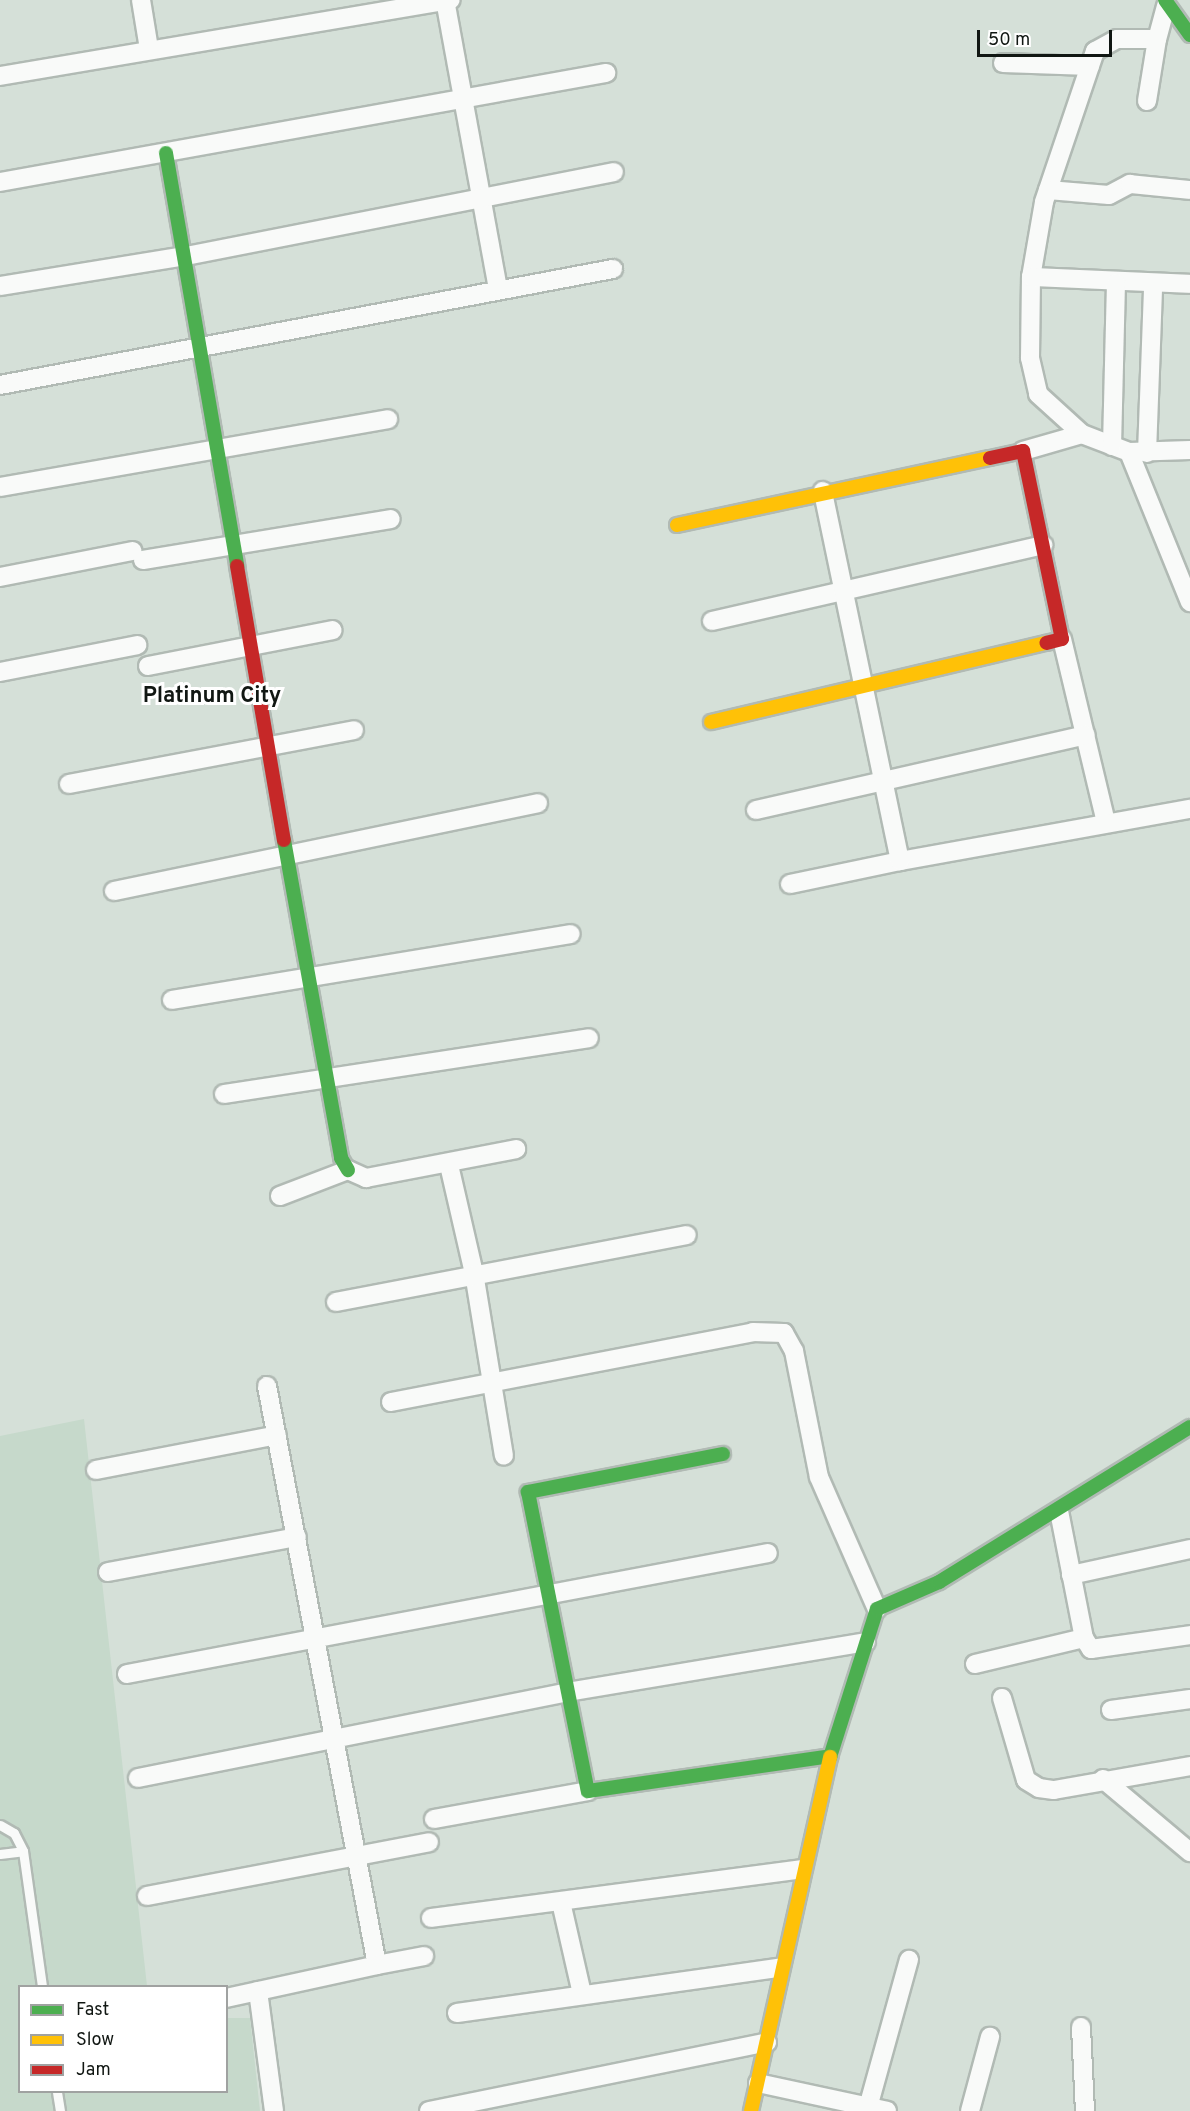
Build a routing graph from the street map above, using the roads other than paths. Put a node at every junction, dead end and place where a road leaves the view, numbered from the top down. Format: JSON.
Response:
{"nodes":[{"id":1,"x":141,"y":0,"type":"edge"},
{"id":2,"x":447,"y":0,"type":"edge"},
{"id":3,"x":1166,"y":3,"type":"edge"},
{"id":4,"x":1190,"y":35,"type":"edge"},
{"id":5,"x":1157,"y":39,"type":"junction"},
{"id":6,"x":149,"y":49,"type":"junction"},
{"id":7,"x":1003,"y":63,"type":"dead end"},
{"id":8,"x":1090,"y":66,"type":"junction"},
{"id":9,"x":606,"y":73,"type":"dead end"},
{"id":10,"x":0,"y":76,"type":"edge"},
{"id":11,"x":463,"y":99,"type":"junction"},
{"id":12,"x":1147,"y":101,"type":"dead end"},
{"id":13,"x":166,"y":153,"type":"junction"},
{"id":14,"x":614,"y":172,"type":"dead end"},
{"id":15,"x":0,"y":182,"type":"edge"},
{"id":16,"x":1048,"y":190,"type":"junction"},
{"id":17,"x":1190,"y":190,"type":"edge"},
{"id":18,"x":482,"y":198,"type":"junction"},
{"id":19,"x":186,"y":256,"type":"junction"},
{"id":20,"x":613,"y":269,"type":"dead end"},
{"id":21,"x":1031,"y":277,"type":"junction"},
{"id":22,"x":1116,"y":283,"type":"junction"},
{"id":23,"x":1190,"y":284,"type":"edge"},
{"id":24,"x":0,"y":286,"type":"edge"},
{"id":25,"x":1153,"y":286,"type":"junction"},
{"id":26,"x":498,"y":289,"type":"junction"},
{"id":27,"x":202,"y":347,"type":"junction"},
{"id":28,"x":0,"y":385,"type":"edge"},
{"id":29,"x":388,"y":419,"type":"dead end"},
{"id":30,"x":1082,"y":434,"type":"junction"},
{"id":31,"x":1112,"y":446,"type":"junction"},
{"id":32,"x":219,"y":450,"type":"junction"},
{"id":33,"x":1190,"y":450,"type":"edge"},
{"id":34,"x":1023,"y":451,"type":"junction"},
{"id":35,"x":1138,"y":453,"type":"junction"},
{"id":36,"x":0,"y":487,"type":"edge"},
{"id":37,"x":824,"y":491,"type":"junction"},
{"id":38,"x":391,"y":519,"type":"dead end"},
{"id":39,"x":677,"y":525,"type":"dead end"},
{"id":40,"x":237,"y":544,"type":"junction"},
{"id":41,"x":1042,"y":544,"type":"junction"},
{"id":42,"x":0,"y":577,"type":"edge"},
{"id":43,"x":845,"y":589,"type":"junction"},
{"id":44,"x":1190,"y":602,"type":"edge"},
{"id":45,"x":712,"y":621,"type":"dead end"},
{"id":46,"x":333,"y":630,"type":"dead end"},
{"id":47,"x":1062,"y":639,"type":"junction"},
{"id":48,"x":137,"y":645,"type":"dead end"},
{"id":49,"x":251,"y":646,"type":"junction"},
{"id":50,"x":148,"y":666,"type":"dead end"},
{"id":51,"x":0,"y":672,"type":"edge"},
{"id":52,"x":865,"y":684,"type":"junction"},
{"id":53,"x":711,"y":722,"type":"dead end"},
{"id":54,"x":354,"y":730,"type":"dead end"},
{"id":55,"x":1086,"y":735,"type":"junction"},
{"id":56,"x":268,"y":750,"type":"junction"},
{"id":57,"x":887,"y":780,"type":"junction"},
{"id":58,"x":69,"y":784,"type":"dead end"},
{"id":59,"x":537,"y":803,"type":"dead end"},
{"id":60,"x":1190,"y":809,"type":"edge"},
{"id":61,"x":756,"y":810,"type":"dead end"},
{"id":62,"x":1106,"y":822,"type":"junction"},
{"id":63,"x":291,"y":857,"type":"junction"},
{"id":64,"x":900,"y":861,"type":"junction"},
{"id":65,"x":790,"y":884,"type":"dead end"},
{"id":66,"x":114,"y":891,"type":"dead end"},
{"id":67,"x":571,"y":934,"type":"dead end"},
{"id":68,"x":311,"y":980,"type":"junction"},
{"id":69,"x":172,"y":1000,"type":"dead end"},
{"id":70,"x":589,"y":1038,"type":"dead end"},
{"id":71,"x":328,"y":1077,"type":"junction"},
{"id":72,"x":224,"y":1094,"type":"dead end"},
{"id":73,"x":516,"y":1149,"type":"dead end"},
{"id":74,"x":449,"y":1166,"type":"junction"},
{"id":75,"x":348,"y":1170,"type":"junction"},
{"id":76,"x":280,"y":1196,"type":"dead end"},
{"id":77,"x":687,"y":1235,"type":"dead end"},
{"id":78,"x":474,"y":1273,"type":"junction"},
{"id":79,"x":336,"y":1302,"type":"dead end"},
{"id":80,"x":491,"y":1383,"type":"junction"},
{"id":81,"x":267,"y":1386,"type":"dead end"},
{"id":82,"x":391,"y":1402,"type":"dead end"},
{"id":83,"x":1190,"y":1427,"type":"edge"},
{"id":84,"x":277,"y":1435,"type":"junction"},
{"id":85,"x":723,"y":1454,"type":"dead end"},
{"id":86,"x":504,"y":1456,"type":"dead end"},
{"id":87,"x":96,"y":1470,"type":"dead end"},
{"id":88,"x":1059,"y":1511,"type":"junction"},
{"id":89,"x":297,"y":1537,"type":"junction"},
{"id":90,"x":1190,"y":1549,"type":"edge"},
{"id":91,"x":768,"y":1553,"type":"dead end"},
{"id":92,"x":108,"y":1572,"type":"dead end"},
{"id":93,"x":1071,"y":1575,"type":"junction"},
{"id":94,"x":549,"y":1595,"type":"junction"},
{"id":95,"x":877,"y":1609,"type":"junction"},
{"id":96,"x":1190,"y":1635,"type":"edge"},
{"id":97,"x":316,"y":1636,"type":"junction"},
{"id":98,"x":1084,"y":1638,"type":"junction"},
{"id":99,"x":866,"y":1642,"type":"junction"},
{"id":100,"x":975,"y":1664,"type":"dead end"},
{"id":101,"x":127,"y":1674,"type":"dead end"},
{"id":102,"x":568,"y":1692,"type":"junction"},
{"id":103,"x":1002,"y":1698,"type":"dead end"},
{"id":104,"x":1190,"y":1699,"type":"edge"},
{"id":105,"x":1111,"y":1710,"type":"dead end"},
{"id":106,"x":335,"y":1741,"type":"junction"},
{"id":107,"x":830,"y":1755,"type":"junction"},
{"id":108,"x":1190,"y":1766,"type":"edge"},
{"id":109,"x":138,"y":1778,"type":"dead end"},
{"id":110,"x":1103,"y":1779,"type":"junction"},
{"id":111,"x":588,"y":1791,"type":"junction"},
{"id":112,"x":434,"y":1819,"type":"dead end"},
{"id":113,"x":0,"y":1825,"type":"edge"},
{"id":114,"x":429,"y":1842,"type":"dead end"},
{"id":115,"x":23,"y":1851,"type":"junction"},
{"id":116,"x":1190,"y":1852,"type":"edge"},
{"id":117,"x":0,"y":1854,"type":"edge"},
{"id":118,"x":357,"y":1854,"type":"junction"},
{"id":119,"x":802,"y":1869,"type":"junction"},
{"id":120,"x":147,"y":1896,"type":"dead end"},
{"id":121,"x":561,"y":1902,"type":"junction"},
{"id":122,"x":431,"y":1918,"type":"dead end"},
{"id":123,"x":424,"y":1956,"type":"dead end"},
{"id":124,"x":909,"y":1960,"type":"dead end"},
{"id":125,"x":377,"y":1965,"type":"junction"},
{"id":126,"x":779,"y":1968,"type":"junction"},
{"id":127,"x":42,"y":1985,"type":"edge"},
{"id":128,"x":258,"y":1991,"type":"junction"},
{"id":129,"x":582,"y":1994,"type":"junction"},
{"id":130,"x":228,"y":1998,"type":"edge"},
{"id":131,"x":457,"y":2013,"type":"dead end"},
{"id":132,"x":1081,"y":2027,"type":"dead end"},
{"id":133,"x":990,"y":2037,"type":"dead end"},
{"id":134,"x":766,"y":2042,"type":"junction"},
{"id":135,"x":758,"y":2083,"type":"junction"},
{"id":136,"x":57,"y":2093,"type":"edge"},
{"id":137,"x":868,"y":2108,"type":"edge"},
{"id":138,"x":60,"y":2111,"type":"edge"},
{"id":139,"x":274,"y":2111,"type":"edge"},
{"id":140,"x":429,"y":2111,"type":"edge"},
{"id":141,"x":751,"y":2111,"type":"edge"},
{"id":142,"x":887,"y":2111,"type":"edge"},
{"id":143,"x":970,"y":2111,"type":"edge"},
{"id":144,"x":1085,"y":2111,"type":"edge"}],
"edges":[{"from":1,"to":6,"type":"street"},
{"from":2,"to":6,"type":"street"},
{"from":2,"to":11,"type":"street"},
{"from":3,"to":4,"type":"street"},
{"from":3,"to":5,"type":"street"},
{"from":5,"to":8,"type":"street"},
{"from":5,"to":12,"type":"street"},
{"from":6,"to":10,"type":"street"},
{"from":7,"to":8,"type":"street"},
{"from":8,"to":16,"type":"street"},
{"from":9,"to":11,"type":"street"},
{"from":11,"to":13,"type":"street"},
{"from":11,"to":18,"type":"street"},
{"from":13,"to":15,"type":"street"},
{"from":13,"to":19,"type":"street"},
{"from":14,"to":18,"type":"street"},
{"from":16,"to":17,"type":"street"},
{"from":16,"to":21,"type":"street"},
{"from":18,"to":19,"type":"street"},
{"from":18,"to":26,"type":"street"},
{"from":19,"to":24,"type":"street"},
{"from":19,"to":27,"type":"street"},
{"from":20,"to":26,"type":"street"},
{"from":21,"to":22,"type":"street"},
{"from":21,"to":30,"type":"street"},
{"from":22,"to":25,"type":"street"},
{"from":22,"to":31,"type":"street"},
{"from":23,"to":25,"type":"street"},
{"from":25,"to":35,"type":"street"},
{"from":26,"to":27,"type":"street"},
{"from":27,"to":28,"type":"street"},
{"from":27,"to":32,"type":"street"},
{"from":29,"to":32,"type":"street"},
{"from":30,"to":31,"type":"street"},
{"from":30,"to":34,"type":"street"},
{"from":31,"to":35,"type":"street"},
{"from":32,"to":36,"type":"street"},
{"from":32,"to":40,"type":"street"},
{"from":33,"to":35,"type":"street"},
{"from":34,"to":37,"type":"street"},
{"from":34,"to":41,"type":"street"},
{"from":35,"to":44,"type":"street"},
{"from":37,"to":39,"type":"street"},
{"from":37,"to":43,"type":"street"},
{"from":38,"to":40,"type":"street"},
{"from":40,"to":42,"type":"street"},
{"from":40,"to":49,"type":"street"},
{"from":41,"to":43,"type":"street"},
{"from":41,"to":47,"type":"street"},
{"from":43,"to":45,"type":"street"},
{"from":43,"to":52,"type":"street"},
{"from":46,"to":49,"type":"street"},
{"from":47,"to":52,"type":"street"},
{"from":47,"to":55,"type":"street"},
{"from":48,"to":51,"type":"street"},
{"from":49,"to":50,"type":"street"},
{"from":49,"to":56,"type":"street"},
{"from":52,"to":53,"type":"street"},
{"from":52,"to":57,"type":"street"},
{"from":54,"to":56,"type":"street"},
{"from":55,"to":57,"type":"street"},
{"from":55,"to":62,"type":"street"},
{"from":56,"to":58,"type":"street"},
{"from":56,"to":63,"type":"street"},
{"from":57,"to":61,"type":"street"},
{"from":57,"to":64,"type":"street"},
{"from":59,"to":63,"type":"street"},
{"from":60,"to":62,"type":"street"},
{"from":62,"to":64,"type":"street"},
{"from":63,"to":66,"type":"street"},
{"from":63,"to":68,"type":"street"},
{"from":64,"to":65,"type":"street"},
{"from":67,"to":68,"type":"street"},
{"from":68,"to":69,"type":"street"},
{"from":68,"to":71,"type":"street"},
{"from":70,"to":71,"type":"street"},
{"from":71,"to":72,"type":"street"},
{"from":71,"to":75,"type":"street"},
{"from":73,"to":74,"type":"street"},
{"from":74,"to":75,"type":"street"},
{"from":74,"to":78,"type":"street"},
{"from":75,"to":76,"type":"street"},
{"from":77,"to":78,"type":"street"},
{"from":78,"to":79,"type":"street"},
{"from":78,"to":80,"type":"street"},
{"from":80,"to":82,"type":"street"},
{"from":80,"to":86,"type":"street"},
{"from":80,"to":95,"type":"street"},
{"from":81,"to":84,"type":"street"},
{"from":83,"to":88,"type":"street"},
{"from":84,"to":87,"type":"street"},
{"from":84,"to":89,"type":"street"},
{"from":85,"to":94,"type":"street"},
{"from":88,"to":93,"type":"street"},
{"from":88,"to":95,"type":"street"},
{"from":89,"to":92,"type":"street"},
{"from":89,"to":97,"type":"street"},
{"from":90,"to":93,"type":"street"},
{"from":91,"to":94,"type":"street"},
{"from":93,"to":98,"type":"street"},
{"from":94,"to":97,"type":"street"},
{"from":94,"to":102,"type":"street"},
{"from":95,"to":99,"type":"street"},
{"from":96,"to":98,"type":"street"},
{"from":97,"to":101,"type":"street"},
{"from":97,"to":106,"type":"street"},
{"from":98,"to":100,"type":"street"},
{"from":99,"to":102,"type":"street"},
{"from":99,"to":107,"type":"street"},
{"from":102,"to":106,"type":"street"},
{"from":102,"to":111,"type":"street"},
{"from":103,"to":110,"type":"street"},
{"from":104,"to":105,"type":"street"},
{"from":106,"to":109,"type":"street"},
{"from":106,"to":118,"type":"street"},
{"from":107,"to":111,"type":"street"},
{"from":107,"to":119,"type":"street"},
{"from":108,"to":110,"type":"street"},
{"from":110,"to":116,"type":"street"},
{"from":111,"to":112,"type":"street"},
{"from":113,"to":115,"type":"lane"},
{"from":114,"to":118,"type":"street"},
{"from":115,"to":117,"type":"lane"},
{"from":115,"to":127,"type":"lane"},
{"from":118,"to":120,"type":"street"},
{"from":118,"to":125,"type":"street"},
{"from":119,"to":121,"type":"street"},
{"from":119,"to":126,"type":"street"},
{"from":121,"to":122,"type":"street"},
{"from":121,"to":129,"type":"street"},
{"from":123,"to":125,"type":"street"},
{"from":124,"to":137,"type":"street"},
{"from":125,"to":128,"type":"street"},
{"from":126,"to":129,"type":"street"},
{"from":126,"to":134,"type":"street"},
{"from":128,"to":130,"type":"street"},
{"from":128,"to":139,"type":"street"},
{"from":129,"to":131,"type":"street"},
{"from":132,"to":144,"type":"street"},
{"from":133,"to":143,"type":"street"},
{"from":134,"to":135,"type":"street"},
{"from":134,"to":140,"type":"street"},
{"from":135,"to":137,"type":"street"},
{"from":135,"to":141,"type":"street"},
{"from":136,"to":138,"type":"lane"},
{"from":137,"to":142,"type":"street"}]}
